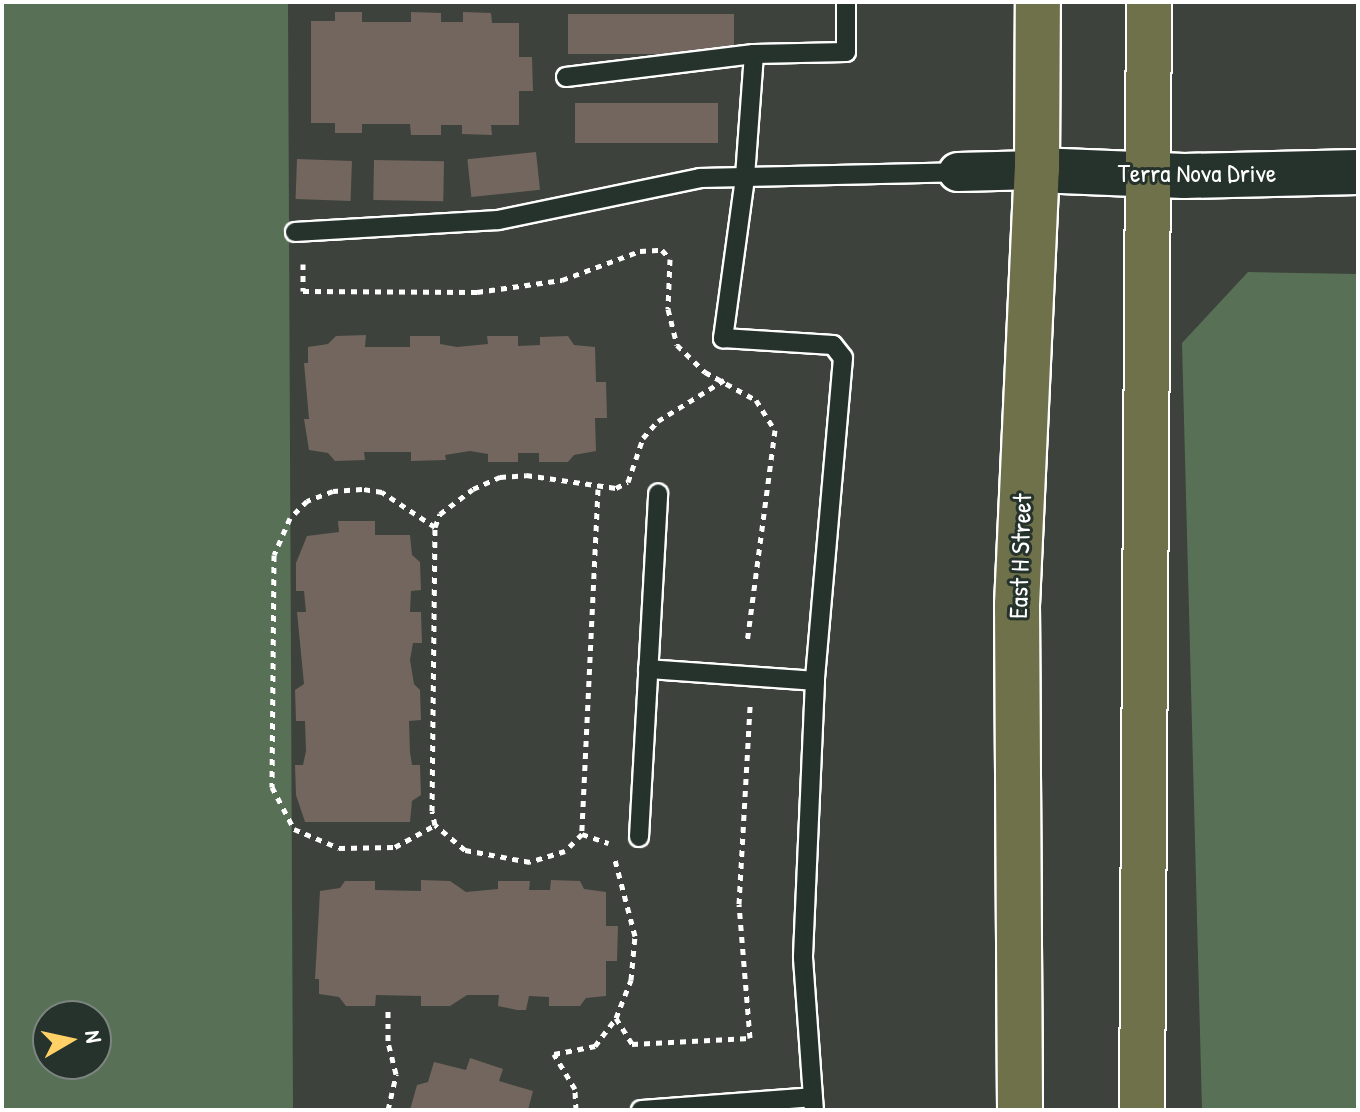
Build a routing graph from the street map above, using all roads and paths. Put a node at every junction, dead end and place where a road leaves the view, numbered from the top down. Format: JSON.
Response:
{"nodes":[{"id":1,"x":846,"y":2,"type":"edge"},
{"id":2,"x":1038,"y":2,"type":"edge"},
{"id":3,"x":1149,"y":2,"type":"edge"},
{"id":4,"x":754,"y":54,"type":"junction"},
{"id":5,"x":566,"y":77,"type":"dead end"},
{"id":6,"x":1037,"y":170,"type":"junction"},
{"id":7,"x":958,"y":172,"type":"joint"},
{"id":8,"x":1358,"y":172,"type":"edge"},
{"id":9,"x":1149,"y":175,"type":"junction"},
{"id":10,"x":745,"y":178,"type":"junction"},
{"id":11,"x":295,"y":232,"type":"dead end"},
{"id":12,"x":303,"y":255,"type":"dead end"},
{"id":13,"x":724,"y":380,"type":"junction"},
{"id":14,"x":598,"y":489,"type":"junction"},
{"id":15,"x":658,"y":494,"type":"dead end"},
{"id":16,"x":435,"y":527,"type":"junction"},
{"id":17,"x":738,"y":643,"type":"dead end"},
{"id":18,"x":648,"y":669,"type":"junction"},
{"id":19,"x":815,"y":681,"type":"junction"},
{"id":20,"x":737,"y":703,"type":"dead end"},
{"id":21,"x":435,"y":825,"type":"junction"},
{"id":22,"x":582,"y":834,"type":"junction"},
{"id":23,"x":639,"y":837,"type":"dead end"},
{"id":24,"x":388,"y":1008,"type":"dead end"},
{"id":25,"x":616,"y":1018,"type":"junction"},
{"id":26,"x":814,"y":1103,"type":"edge"},
{"id":27,"x":388,"y":1110,"type":"edge"},
{"id":28,"x":576,"y":1110,"type":"edge"},
{"id":29,"x":641,"y":1110,"type":"edge"},
{"id":30,"x":1020,"y":1110,"type":"edge"},
{"id":31,"x":1142,"y":1110,"type":"edge"}],
"edges":[{"from":1,"to":4,"type":"lane"},
{"from":2,"to":6,"type":"main road","name":"East H Street"},
{"from":3,"to":9,"type":"main road"},
{"from":4,"to":5,"type":"lane"},
{"from":4,"to":10,"type":"lane"},
{"from":6,"to":7,"type":"street"},
{"from":6,"to":9,"type":"street","name":"Terra Nova Drive"},
{"from":6,"to":30,"type":"main road","name":"East H Street"},
{"from":7,"to":10,"type":"lane"},
{"from":8,"to":9,"type":"street","name":"Terra Nova Drive"},
{"from":9,"to":31,"type":"main road"},
{"from":10,"to":11,"type":"lane"},
{"from":10,"to":19,"type":"lane"},
{"from":12,"to":13,"type":"path"},
{"from":13,"to":14,"type":"path"},
{"from":13,"to":17,"type":"path"},
{"from":14,"to":16,"type":"path"},
{"from":14,"to":22,"type":"path"},
{"from":15,"to":18,"type":"lane"},
{"from":16,"to":21,"type":"path"},
{"from":16,"to":21,"type":"path"},
{"from":18,"to":19,"type":"lane"},
{"from":18,"to":23,"type":"lane"},
{"from":19,"to":26,"type":"lane"},
{"from":20,"to":25,"type":"path"},
{"from":21,"to":22,"type":"path"},
{"from":22,"to":25,"type":"path"},
{"from":24,"to":27,"type":"path"},
{"from":25,"to":28,"type":"path"},
{"from":26,"to":29,"type":"lane"}]}
